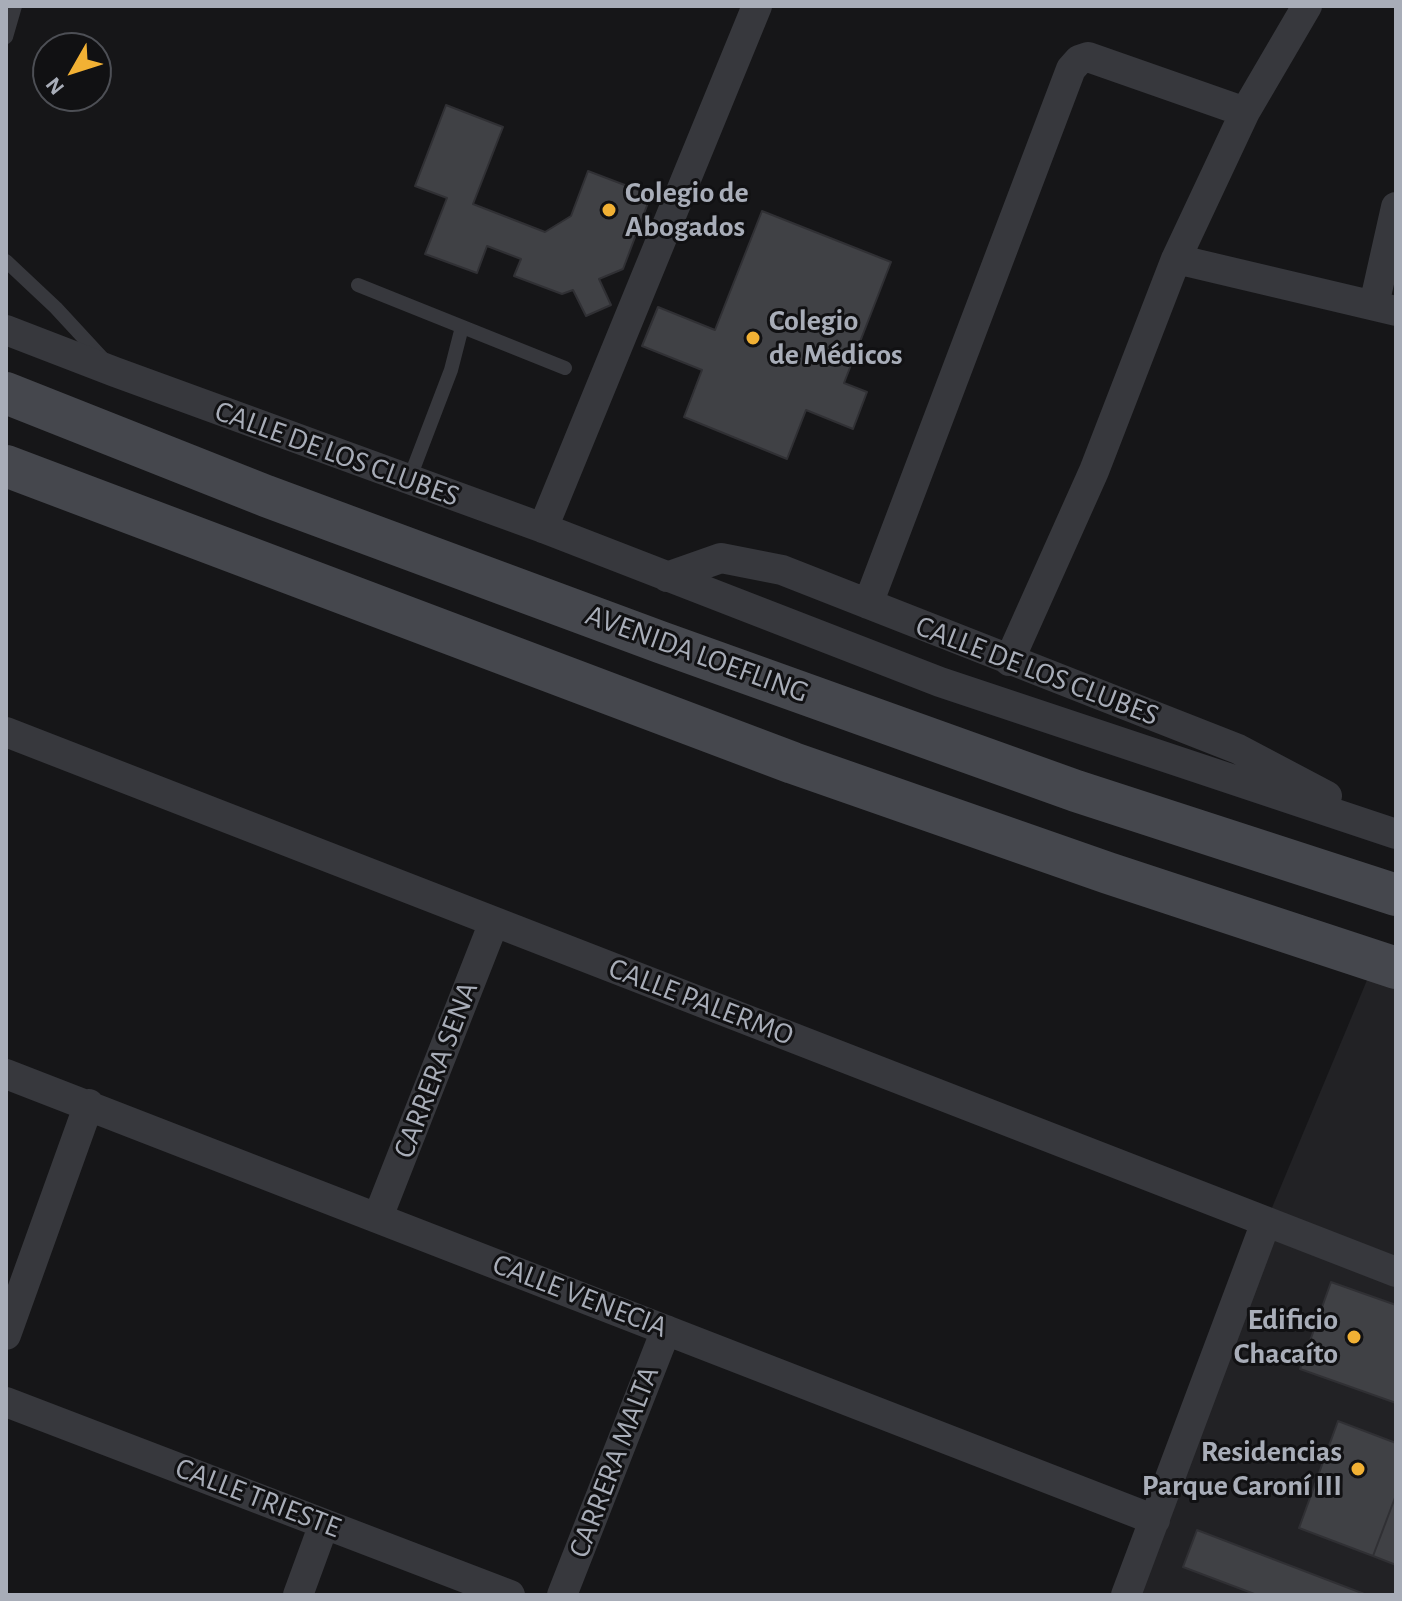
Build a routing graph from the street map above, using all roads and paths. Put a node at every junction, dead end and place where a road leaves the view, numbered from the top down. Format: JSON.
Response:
{"nodes":[{"id":1,"x":15,"y":6,"type":"edge"},
{"id":2,"x":757,"y":6,"type":"edge"},
{"id":3,"x":1307,"y":6,"type":"edge"},
{"id":4,"x":6,"y":37,"type":"edge"},
{"id":5,"x":1245,"y":112,"type":"junction"},
{"id":6,"x":1396,"y":207,"type":"edge"},
{"id":7,"x":1176,"y":259,"type":"junction"},
{"id":8,"x":6,"y":261,"type":"edge"},
{"id":9,"x":358,"y":285,"type":"dead end"},
{"id":10,"x":1385,"y":308,"type":"edge"},
{"id":11,"x":462,"y":327,"type":"junction"},
{"id":12,"x":6,"y":330,"type":"edge"},
{"id":13,"x":565,"y":368,"type":"dead end"},
{"id":14,"x":115,"y":372,"type":"junction"},
{"id":15,"x":6,"y":393,"type":"edge"},
{"id":16,"x":6,"y":466,"type":"edge"},
{"id":17,"x":409,"y":480,"type":"junction"},
{"id":18,"x":543,"y":528,"type":"junction"},
{"id":19,"x":667,"y":577,"type":"junction"},
{"id":20,"x":868,"y":604,"type":"junction"},
{"id":21,"x":1009,"y":661,"type":"junction"},
{"id":22,"x":6,"y":732,"type":"edge"},
{"id":23,"x":1396,"y":833,"type":"edge"},
{"id":24,"x":1396,"y":895,"type":"edge"},
{"id":25,"x":494,"y":922,"type":"junction"},
{"id":26,"x":1396,"y":968,"type":"edge"},
{"id":27,"x":6,"y":1074,"type":"edge"},
{"id":28,"x":89,"y":1104,"type":"junction"},
{"id":29,"x":378,"y":1217,"type":"junction"},
{"id":30,"x":1266,"y":1222,"type":"junction"},
{"id":31,"x":1396,"y":1272,"type":"edge"},
{"id":32,"x":666,"y":1330,"type":"junction"},
{"id":33,"x":6,"y":1335,"type":"edge"},
{"id":34,"x":6,"y":1402,"type":"edge"},
{"id":35,"x":1155,"y":1520,"type":"junction"},
{"id":36,"x":324,"y":1524,"type":"junction"},
{"id":37,"x":298,"y":1595,"type":"edge"},
{"id":38,"x":510,"y":1595,"type":"edge"},
{"id":39,"x":562,"y":1595,"type":"edge"},
{"id":40,"x":1126,"y":1595,"type":"edge"}],
"edges":[{"from":1,"to":4,"type":"lane"},
{"from":2,"to":18,"type":"street"},
{"from":3,"to":5,"type":"street"},
{"from":5,"to":7,"type":"street"},
{"from":5,"to":20,"type":"street"},
{"from":6,"to":10,"type":"street"},
{"from":7,"to":10,"type":"street"},
{"from":7,"to":21,"type":"street"},
{"from":8,"to":14,"type":"lane"},
{"from":9,"to":11,"type":"lane"},
{"from":11,"to":13,"type":"lane"},
{"from":11,"to":17,"type":"lane"},
{"from":12,"to":14,"type":"street","name":"CALLE DE LOS CLUBES"},
{"from":14,"to":17,"type":"street","name":"CALLE DE LOS CLUBES"},
{"from":15,"to":24,"type":"street","name":"AVENIDA LOEFLING"},
{"from":16,"to":26,"type":"street"},
{"from":17,"to":18,"type":"street","name":"CALLE DE LOS CLUBES"},
{"from":18,"to":19,"type":"street","name":"CALLE DE LOS CLUBES"},
{"from":19,"to":20,"type":"street","name":"CALLE DE LOS CLUBES"},
{"from":19,"to":23,"type":"street","name":"CALLE DE LOS CLUBES"},
{"from":20,"to":21,"type":"street","name":"CALLE DE LOS CLUBES"},
{"from":21,"to":23,"type":"street","name":"CALLE DE LOS CLUBES"},
{"from":22,"to":25,"type":"street","name":"CALLE PALERMO"},
{"from":25,"to":29,"type":"street","name":"CARRERA SENA"},
{"from":25,"to":30,"type":"street","name":"CALLE PALERMO"},
{"from":27,"to":28,"type":"street","name":"CALLE VENECIA"},
{"from":28,"to":29,"type":"street","name":"CALLE VENECIA"},
{"from":28,"to":33,"type":"street"},
{"from":29,"to":32,"type":"street","name":"CALLE VENECIA"},
{"from":30,"to":31,"type":"street","name":"CALLE PALERMO"},
{"from":30,"to":35,"type":"street"},
{"from":32,"to":35,"type":"street","name":"CALLE VENECIA"},
{"from":32,"to":39,"type":"street","name":"CARRERA MALTA"},
{"from":34,"to":36,"type":"street","name":"CALLE TRIESTE"},
{"from":35,"to":40,"type":"street"},
{"from":36,"to":37,"type":"street"},
{"from":36,"to":38,"type":"street","name":"CALLE TRIESTE"}]}
